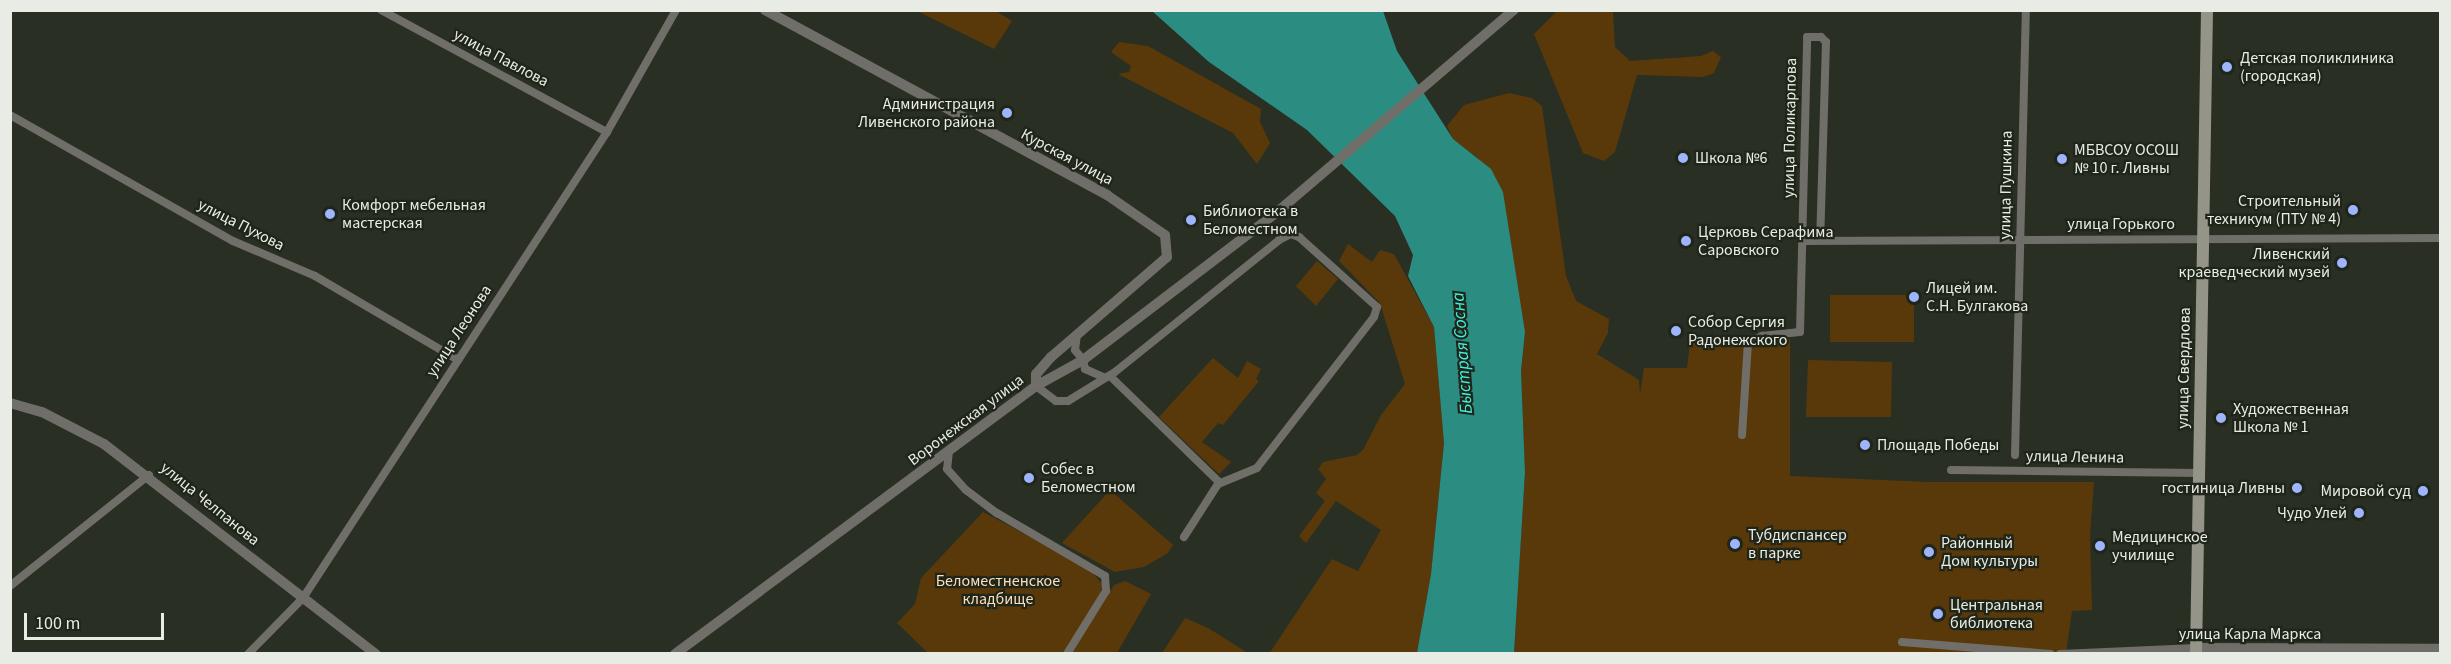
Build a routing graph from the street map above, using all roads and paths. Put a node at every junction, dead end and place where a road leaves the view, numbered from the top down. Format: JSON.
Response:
{"nodes":[{"id":1,"x":381,"y":10,"type":"edge"},
{"id":2,"x":676,"y":10,"type":"edge"},
{"id":3,"x":765,"y":10,"type":"edge"},
{"id":4,"x":1514,"y":10,"type":"edge"},
{"id":5,"x":2026,"y":10,"type":"edge"},
{"id":6,"x":2206,"y":10,"type":"edge"},
{"id":7,"x":10,"y":115,"type":"edge"},
{"id":8,"x":608,"y":132,"type":"junction"},
{"id":9,"x":2203,"y":238,"type":"junction"},
{"id":10,"x":2440,"y":238,"type":"edge"},
{"id":11,"x":1820,"y":240,"type":"junction"},
{"id":12,"x":2020,"y":240,"type":"junction"},
{"id":13,"x":1803,"y":241,"type":"junction"},
{"id":14,"x":1077,"y":333,"type":"junction"},
{"id":15,"x":458,"y":360,"type":"junction"},
{"id":16,"x":1083,"y":360,"type":"junction"},
{"id":17,"x":1107,"y":377,"type":"junction"},
{"id":18,"x":1036,"y":386,"type":"junction"},
{"id":19,"x":10,"y":403,"type":"edge"},
{"id":20,"x":1742,"y":435,"type":"dead end"},
{"id":21,"x":949,"y":452,"type":"junction"},
{"id":22,"x":2015,"y":455,"type":"dead end"},
{"id":23,"x":1951,"y":470,"type":"dead end"},
{"id":24,"x":2199,"y":473,"type":"junction"},
{"id":25,"x":149,"y":475,"type":"junction"},
{"id":26,"x":1220,"y":483,"type":"junction"},
{"id":27,"x":1184,"y":537,"type":"dead end"},
{"id":28,"x":10,"y":586,"type":"edge"},
{"id":29,"x":303,"y":598,"type":"junction"},
{"id":30,"x":1902,"y":642,"type":"dead end"},
{"id":31,"x":2440,"y":649,"type":"edge"},
{"id":32,"x":2196,"y":651,"type":"edge"},
{"id":33,"x":248,"y":654,"type":"edge"},
{"id":34,"x":376,"y":654,"type":"edge"},
{"id":35,"x":675,"y":654,"type":"edge"},
{"id":36,"x":1067,"y":654,"type":"edge"},
{"id":37,"x":2051,"y":654,"type":"edge"},
{"id":38,"x":2060,"y":654,"type":"edge"}],
"edges":[{"from":1,"to":8,"type":"street","name":"улица Павлова"},
{"from":2,"to":8,"type":"street","name":"улица Леонова"},
{"from":3,"to":14,"type":"street","name":"Курская улица"},
{"from":4,"to":16,"type":"street","name":"Воронежская улица"},
{"from":5,"to":12,"type":"street","name":"улица Пушкина"},
{"from":6,"to":9,"type":"main road","name":"улица Свердлова"},
{"from":7,"to":15,"type":"street","name":"улица Пухова"},
{"from":8,"to":15,"type":"street","name":"улица Леонова"},
{"from":9,"to":10,"type":"street","name":"улица Горького"},
{"from":9,"to":12,"type":"street","name":"улица Горького"},
{"from":9,"to":24,"type":"main road","name":"улица Свердлова"},
{"from":11,"to":12,"type":"street","name":"улица Горького"},
{"from":11,"to":13,"type":"street","name":"улица Горького"},
{"from":11,"to":13,"type":"street","name":"улица Поликарпова"},
{"from":12,"to":22,"type":"street","name":"улица Пушкина"},
{"from":13,"to":20,"type":"street","name":"улица Поликарпова"},
{"from":14,"to":16,"type":"street"},
{"from":14,"to":18,"type":"street","name":"Курская улица"},
{"from":15,"to":29,"type":"street","name":"улица Леонова"},
{"from":16,"to":17,"type":"street"},
{"from":16,"to":18,"type":"street","name":"Воронежская улица"},
{"from":17,"to":18,"type":"street"},
{"from":17,"to":26,"type":"street"},
{"from":17,"to":26,"type":"street"},
{"from":18,"to":21,"type":"street","name":"Воронежская улица"},
{"from":19,"to":25,"type":"street","name":"улица Челпанова"},
{"from":21,"to":35,"type":"street","name":"Воронежская улица"},
{"from":21,"to":36,"type":"street"},
{"from":23,"to":24,"type":"street","name":"улица Ленина"},
{"from":24,"to":32,"type":"main road","name":"улица Свердлова"},
{"from":25,"to":28,"type":"street"},
{"from":25,"to":29,"type":"street","name":"улица Челпанова"},
{"from":26,"to":27,"type":"street"},
{"from":29,"to":33,"type":"street","name":"улица Леонова"},
{"from":29,"to":34,"type":"street","name":"улица Челпанова"},
{"from":30,"to":37,"type":"street"},
{"from":31,"to":32,"type":"street","name":"улица Карла Маркса"},
{"from":32,"to":38,"type":"street","name":"улица Карла Маркса"}]}
